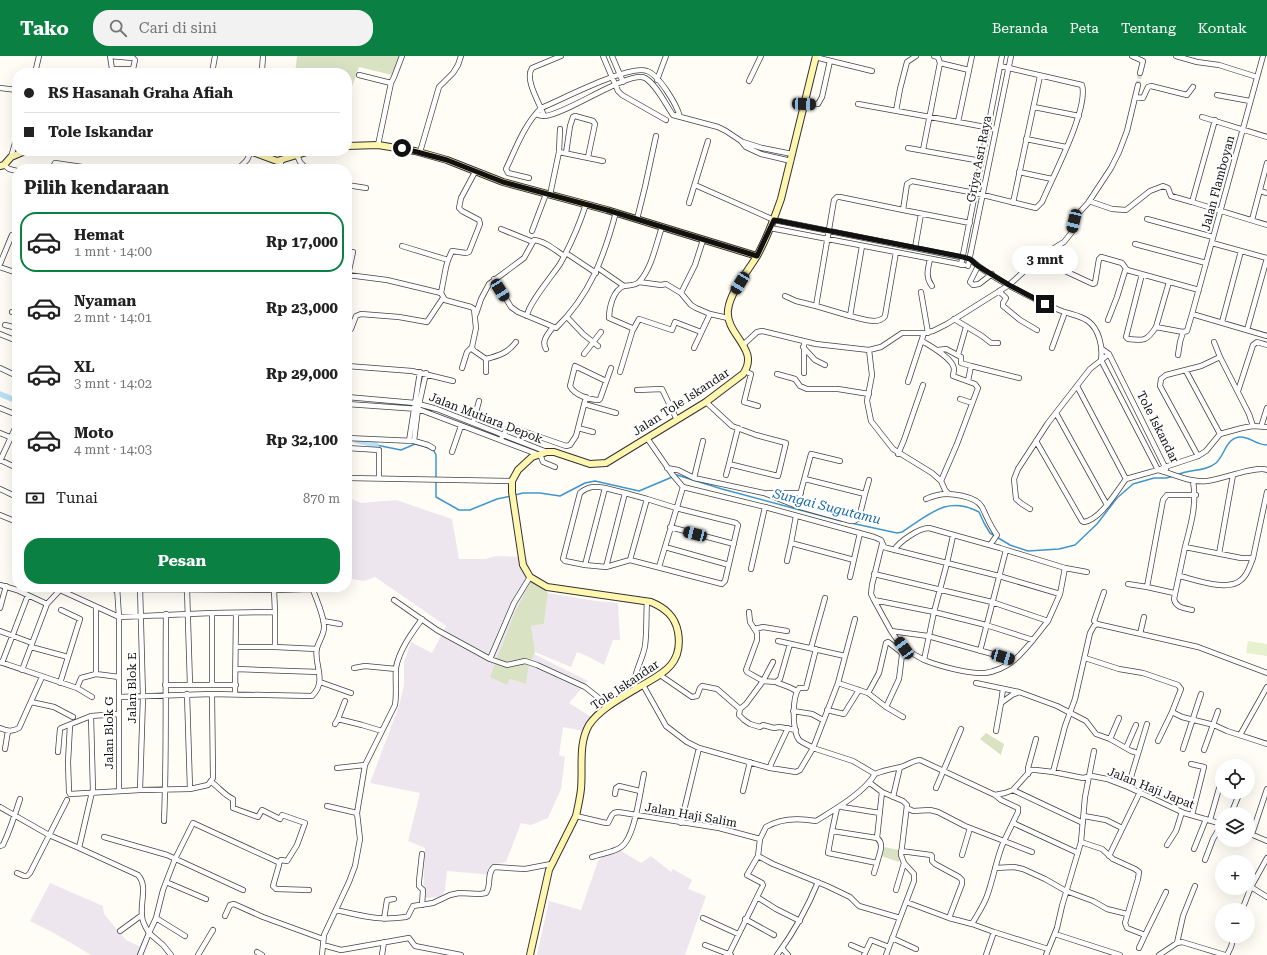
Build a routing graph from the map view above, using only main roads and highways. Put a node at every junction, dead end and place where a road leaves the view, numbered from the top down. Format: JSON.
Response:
{"nodes":[{"id":1,"x":815,"y":56,"type":"edge"},
{"id":2,"x":352,"y":146,"type":"edge"},
{"id":3,"x":12,"y":156,"type":"edge"},
{"id":4,"x":264,"y":156,"type":"edge"},
{"id":5,"x":294,"y":156,"type":"edge"},
{"id":6,"x":2,"y":165,"type":"edge"},
{"id":7,"x":757,"y":256,"type":"junction"},
{"id":8,"x":530,"y":577,"type":"joint"},
{"id":9,"x":530,"y":955,"type":"edge"}],
"edges":[{"from":1,"to":7,"type":"main road"},
{"from":2,"to":7,"type":"main road"},
{"from":3,"to":6,"type":"main road"},
{"from":4,"to":5,"type":"main road"},
{"from":7,"to":8,"type":"main road","name":"Jalan Tole Iskandar"},
{"from":8,"to":9,"type":"main road","name":"Tole Iskandar"}]}
